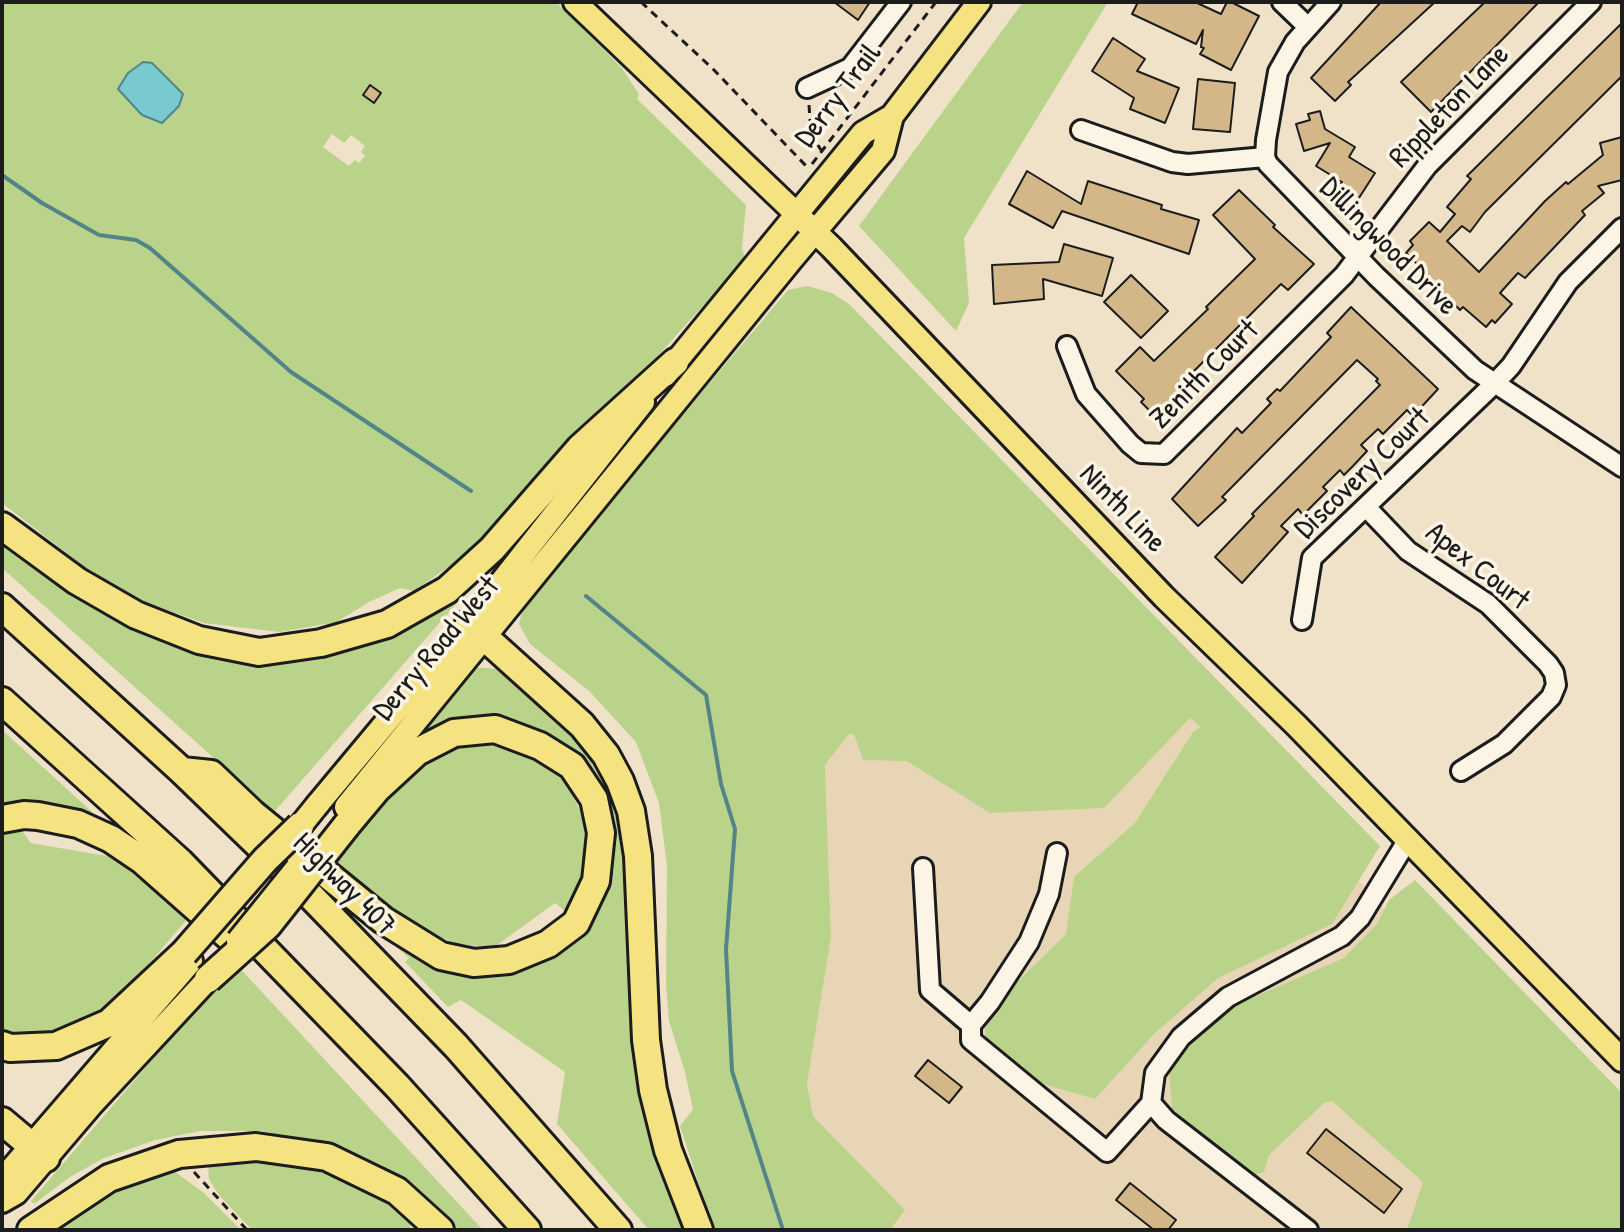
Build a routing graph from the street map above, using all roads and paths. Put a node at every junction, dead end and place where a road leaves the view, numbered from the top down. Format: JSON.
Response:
{"nodes":[{"id":1,"x":575,"y":2,"type":"edge"},
{"id":2,"x":641,"y":2,"type":"edge"},
{"id":3,"x":901,"y":2,"type":"edge"},
{"id":4,"x":936,"y":2,"type":"edge"},
{"id":5,"x":979,"y":2,"type":"edge"},
{"id":6,"x":1282,"y":2,"type":"edge"},
{"id":7,"x":1331,"y":2,"type":"edge"},
{"id":8,"x":1591,"y":2,"type":"edge"},
{"id":9,"x":1308,"y":27,"type":"junction"},
{"id":10,"x":807,"y":88,"type":"joint"},
{"id":11,"x":892,"y":116,"type":"junction"},
{"id":12,"x":1081,"y":130,"type":"dead end"},
{"id":13,"x":821,"y":150,"type":"junction"},
{"id":14,"x":1265,"y":157,"type":"junction"},
{"id":15,"x":809,"y":169,"type":"junction"},
{"id":16,"x":804,"y":177,"type":"dead end"},
{"id":17,"x":798,"y":214,"type":"junction"},
{"id":18,"x":1622,"y":228,"type":"edge"},
{"id":19,"x":815,"y":231,"type":"junction"},
{"id":20,"x":1357,"y":257,"type":"junction"},
{"id":21,"x":1067,"y":346,"type":"dead end"},
{"id":22,"x":675,"y":362,"type":"junction"},
{"id":23,"x":1495,"y":383,"type":"junction"},
{"id":24,"x":1622,"y":467,"type":"edge"},
{"id":25,"x":1366,"y":507,"type":"junction"},
{"id":26,"x":2,"y":526,"type":"edge"},
{"id":27,"x":2,"y":607,"type":"edge"},
{"id":28,"x":1302,"y":620,"type":"dead end"},
{"id":29,"x":478,"y":630,"type":"junction"},
{"id":30,"x":2,"y":701,"type":"edge"},
{"id":31,"x":182,"y":771,"type":"junction"},
{"id":32,"x":1461,"y":771,"type":"dead end"},
{"id":33,"x":2,"y":819,"type":"edge"},
{"id":34,"x":342,"y":821,"type":"junction"},
{"id":35,"x":300,"y":826,"type":"joint"},
{"id":36,"x":1407,"y":841,"type":"junction"},
{"id":37,"x":1057,"y":853,"type":"dead end"},
{"id":38,"x":923,"y":868,"type":"dead end"},
{"id":39,"x":194,"y":964,"type":"junction"},
{"id":40,"x":971,"y":1025,"type":"junction"},
{"id":41,"x":2,"y":1045,"type":"edge"},
{"id":42,"x":1622,"y":1060,"type":"edge"},
{"id":43,"x":397,"y":1086,"type":"junction"},
{"id":44,"x":1151,"y":1103,"type":"junction"},
{"id":45,"x":2,"y":1121,"type":"edge"},
{"id":46,"x":38,"y":1152,"type":"junction"},
{"id":47,"x":179,"y":1154,"type":"junction"},
{"id":48,"x":2,"y":1180,"type":"edge"},
{"id":49,"x":2,"y":1201,"type":"edge"},
{"id":50,"x":31,"y":1230,"type":"edge"},
{"id":51,"x":247,"y":1230,"type":"edge"},
{"id":52,"x":440,"y":1230,"type":"edge"},
{"id":53,"x":527,"y":1230,"type":"edge"},
{"id":54,"x":618,"y":1230,"type":"edge"},
{"id":55,"x":699,"y":1230,"type":"edge"},
{"id":56,"x":1308,"y":1230,"type":"edge"}],
"edges":[{"from":1,"to":17,"type":"main road","name":"Ninth Line"},
{"from":2,"to":15,"type":"path"},
{"from":3,"to":10,"type":"street"},
{"from":4,"to":13,"type":"path","name":"Derry Trail"},
{"from":5,"to":11,"type":"main road","name":"Derry Road West"},
{"from":6,"to":9,"type":"street"},
{"from":7,"to":9,"type":"street"},
{"from":8,"to":20,"type":"street","name":"Rippleton Lane"},
{"from":9,"to":14,"type":"street"},
{"from":10,"to":13,"type":"path"},
{"from":11,"to":17,"type":"main road","name":"Derry Road West"},
{"from":11,"to":19,"type":"main road","name":"Derry Road West"},
{"from":12,"to":14,"type":"street"},
{"from":13,"to":15,"type":"path","name":"Derry Trail"},
{"from":14,"to":20,"type":"street","name":"Dillingwood Drive"},
{"from":15,"to":16,"type":"path","name":"Derry Trail"},
{"from":17,"to":19,"type":"main road","name":"Ninth Line"},
{"from":17,"to":22,"type":"main road","name":"Derry Road West"},
{"from":18,"to":23,"type":"street","name":"Discovery Court"},
{"from":19,"to":29,"type":"main road","name":"Derry Road West"},
{"from":19,"to":36,"type":"main road","name":"Ninth Line"},
{"from":20,"to":21,"type":"street","name":"Zenith Court"},
{"from":20,"to":23,"type":"street","name":"Dillingwood Drive"},
{"from":22,"to":26,"type":"highway"},
{"from":22,"to":29,"type":"main road","name":"Derry Road West"},
{"from":23,"to":24,"type":"street","name":"Dillingwood Drive"},
{"from":23,"to":25,"type":"street","name":"Discovery Court"},
{"from":25,"to":28,"type":"street","name":"Discovery Court"},
{"from":25,"to":32,"type":"street","name":"Apex Court"},
{"from":27,"to":31,"type":"highway","name":"Highway 407"},
{"from":29,"to":34,"type":"main road","name":"Derry Road West"},
{"from":29,"to":35,"type":"main road","name":"Derry Road West","bridge":true},
{"from":29,"to":55,"type":"highway"},
{"from":30,"to":43,"type":"highway"},
{"from":31,"to":34,"type":"highway"},
{"from":31,"to":54,"type":"highway","name":"Highway 407"},
{"from":33,"to":43,"type":"highway"},
{"from":34,"to":39,"type":"highway","bridge":true},
{"from":35,"to":39,"type":"highway","bridge":true},
{"from":36,"to":42,"type":"main road","name":"Ninth Line"},
{"from":36,"to":44,"type":"street"},
{"from":37,"to":40,"type":"street"},
{"from":38,"to":40,"type":"street"},
{"from":39,"to":41,"type":"highway"},
{"from":39,"to":46,"type":"main road"},
{"from":40,"to":44,"type":"street"},
{"from":43,"to":53,"type":"highway"},
{"from":44,"to":56,"type":"street"},
{"from":45,"to":46,"type":"highway"},
{"from":46,"to":48,"type":"main road"},
{"from":46,"to":49,"type":"main road"},
{"from":47,"to":50,"type":"highway"},
{"from":47,"to":51,"type":"path"},
{"from":47,"to":52,"type":"highway"}]}
